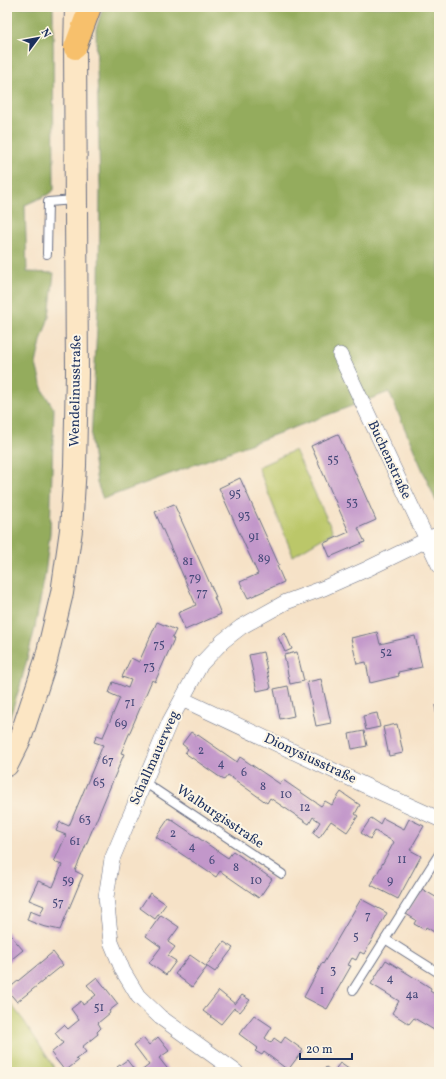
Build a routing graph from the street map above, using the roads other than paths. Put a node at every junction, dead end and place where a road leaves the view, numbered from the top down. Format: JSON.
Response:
{"nodes":[{"id":1,"x":76,"y":7,"type":"edge"},
{"id":2,"x":90,"y":7,"type":"edge"},
{"id":3,"x":75,"y":48,"type":"junction"},
{"id":4,"x":76,"y":200,"type":"junction"},
{"id":5,"x":47,"y":254,"type":"dead end"},
{"id":6,"x":340,"y":355,"type":"dead end"},
{"id":7,"x":433,"y":537,"type":"edge"},
{"id":8,"x":439,"y":565,"type":"edge"},
{"id":9,"x":182,"y":699,"type":"junction"},
{"id":10,"x":7,"y":765,"type":"edge"},
{"id":11,"x":144,"y":782,"type":"junction"},
{"id":12,"x":439,"y":819,"type":"edge"},
{"id":13,"x":439,"y":854,"type":"edge"},
{"id":14,"x":282,"y":874,"type":"dead end"},
{"id":15,"x":385,"y":939,"type":"junction"},
{"id":16,"x":439,"y":974,"type":"edge"},
{"id":17,"x":353,"y":990,"type":"dead end"},
{"id":18,"x":236,"y":1072,"type":"edge"}],
"edges":[{"from":1,"to":3,"type":"main road","name":"Wendelinusstraße"},
{"from":2,"to":3,"type":"highway"},
{"from":3,"to":4,"type":"main road","name":"Wendelinusstraße"},
{"from":4,"to":5,"type":"lane"},
{"from":4,"to":10,"type":"main road","name":"Wendelinusstraße"},
{"from":6,"to":7,"type":"street","name":"Buchenstraße"},
{"from":7,"to":8,"type":"street","name":"Buchenstraße"},
{"from":7,"to":9,"type":"street","name":"Schallmauerweg"},
{"from":9,"to":11,"type":"street","name":"Schallmauerweg"},
{"from":9,"to":12,"type":"street","name":"Dionysiusstraße"},
{"from":11,"to":14,"type":"lane","name":"Walburgisstraße"},
{"from":11,"to":18,"type":"street","name":"Schallmauerweg"},
{"from":13,"to":15,"type":"lane"},
{"from":15,"to":16,"type":"lane"},
{"from":15,"to":17,"type":"lane"}]}
